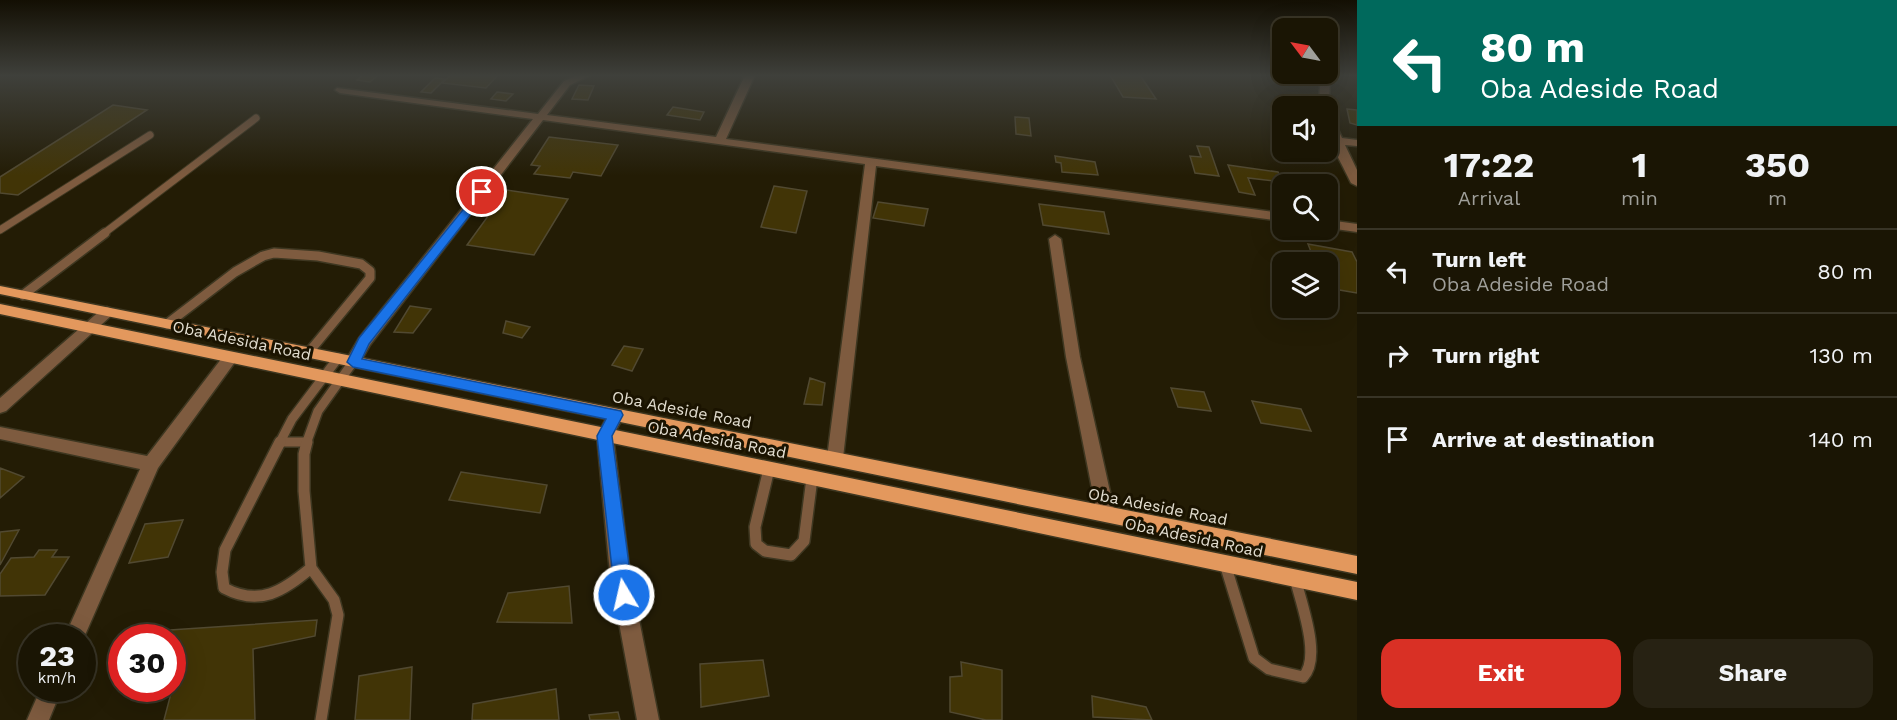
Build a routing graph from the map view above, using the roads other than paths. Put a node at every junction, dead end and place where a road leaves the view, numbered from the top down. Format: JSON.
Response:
{"nodes":[{"id":1,"x":479,"y":109,"type":"edge"},
{"id":2,"x":548,"y":109,"type":"edge"},
{"id":3,"x":735,"y":109,"type":"edge"},
{"id":4,"x":542,"y":117,"type":"junction"},
{"id":5,"x":256,"y":118,"type":"dead end"},
{"id":6,"x":150,"y":135,"type":"dead end"},
{"id":7,"x":720,"y":141,"type":"junction"},
{"id":8,"x":1338,"y":141,"type":"edge"},
{"id":9,"x":1357,"y":143,"type":"edge"},
{"id":10,"x":1338,"y":145,"type":"edge"},
{"id":11,"x":871,"y":160,"type":"junction"},
{"id":12,"x":1357,"y":183,"type":"edge"},
{"id":13,"x":1272,"y":217,"type":"edge"},
{"id":14,"x":1338,"y":225,"type":"edge"},
{"id":15,"x":1357,"y":228,"type":"edge"},
{"id":16,"x":0,"y":230,"type":"edge"},
{"id":17,"x":1055,"y":239,"type":"dead end"},
{"id":18,"x":0,"y":290,"type":"edge"},
{"id":19,"x":23,"y":295,"type":"junction"},
{"id":20,"x":0,"y":309,"type":"edge"},
{"id":21,"x":107,"y":312,"type":"junction"},
{"id":22,"x":167,"y":324,"type":"junction"},
{"id":23,"x":89,"y":327,"type":"junction"},
{"id":24,"x":309,"y":352,"type":"junction"},
{"id":25,"x":230,"y":358,"type":"junction"},
{"id":26,"x":346,"y":360,"type":"junction"},
{"id":27,"x":330,"y":379,"type":"junction"},
{"id":28,"x":0,"y":407,"type":"edge"},
{"id":29,"x":616,"y":415,"type":"junction"},
{"id":30,"x":0,"y":433,"type":"edge"},
{"id":31,"x":605,"y":436,"type":"junction"},
{"id":32,"x":280,"y":442,"type":"junction"},
{"id":33,"x":307,"y":442,"type":"junction"},
{"id":34,"x":835,"y":458,"type":"junction"},
{"id":35,"x":151,"y":464,"type":"junction"},
{"id":36,"x":769,"y":469,"type":"junction"},
{"id":37,"x":812,"y":477,"type":"junction"},
{"id":38,"x":1106,"y":514,"type":"junction"},
{"id":39,"x":1225,"y":564,"type":"junction"},
{"id":40,"x":1357,"y":564,"type":"edge"},
{"id":41,"x":311,"y":568,"type":"junction"},
{"id":42,"x":1295,"y":578,"type":"junction"},
{"id":43,"x":1357,"y":591,"type":"edge"},
{"id":44,"x":80,"y":624,"type":"edge"},
{"id":45,"x":46,"y":702,"type":"edge"},
{"id":46,"x":38,"y":720,"type":"edge"},
{"id":47,"x":321,"y":720,"type":"edge"},
{"id":48,"x":648,"y":720,"type":"edge"}],
"edges":[{"from":1,"to":4,"type":"street"},
{"from":2,"to":4,"type":"street"},
{"from":3,"to":7,"type":"street"},
{"from":4,"to":7,"type":"street"},
{"from":4,"to":26,"type":"street"},
{"from":5,"to":19,"type":"lane"},
{"from":6,"to":16,"type":"lane"},
{"from":7,"to":11,"type":"street"},
{"from":8,"to":9,"type":"street"},
{"from":10,"to":12,"type":"street"},
{"from":11,"to":13,"type":"street"},
{"from":11,"to":34,"type":"street"},
{"from":14,"to":15,"type":"street"},
{"from":17,"to":38,"type":"street"},
{"from":18,"to":19,"type":"main road","name":"Oba Adeside Road"},
{"from":19,"to":21,"type":"main road","name":"Oba Adeside Road"},
{"from":20,"to":23,"type":"main road","name":"Oba Adesida Road"},
{"from":21,"to":22,"type":"main road","name":"Oba Adeside Road"},
{"from":21,"to":23,"type":"street"},
{"from":22,"to":24,"type":"main road","name":"Oba Adeside Road"},
{"from":22,"to":24,"type":"lane"},
{"from":23,"to":25,"type":"main road","name":"Oba Adesida Road"},
{"from":23,"to":28,"type":"street"},
{"from":24,"to":26,"type":"main road","name":"Oba Adeside Road"},
{"from":25,"to":27,"type":"main road","name":"Oba Adesida Road"},
{"from":25,"to":35,"type":"street"},
{"from":26,"to":27,"type":"lane"},
{"from":26,"to":27,"type":"lane"},
{"from":26,"to":29,"type":"main road","name":"Oba Adeside Road"},
{"from":27,"to":31,"type":"main road","name":"Oba Adesida Road"},
{"from":27,"to":32,"type":"lane"},
{"from":27,"to":33,"type":"lane"},
{"from":29,"to":31,"type":"street"},
{"from":29,"to":34,"type":"main road","name":"Oba Adeside Road"},
{"from":30,"to":35,"type":"street"},
{"from":31,"to":36,"type":"main road","name":"Oba Adesida Road"},
{"from":31,"to":48,"type":"street"},
{"from":32,"to":33,"type":"lane"},
{"from":32,"to":41,"type":"lane"},
{"from":33,"to":41,"type":"lane"},
{"from":34,"to":38,"type":"main road","name":"Oba Adeside Road"},
{"from":35,"to":44,"type":"street"},
{"from":36,"to":37,"type":"main road","name":"Oba Adesida Road"},
{"from":36,"to":37,"type":"lane"},
{"from":37,"to":39,"type":"main road","name":"Oba Adesida Road"},
{"from":38,"to":40,"type":"main road","name":"Oba Adeside Road"},
{"from":39,"to":42,"type":"main road","name":"Oba Adesida Road"},
{"from":39,"to":42,"type":"lane"},
{"from":41,"to":47,"type":"lane"},
{"from":42,"to":43,"type":"main road","name":"Oba Adesida Road"},
{"from":45,"to":46,"type":"street"}]}
